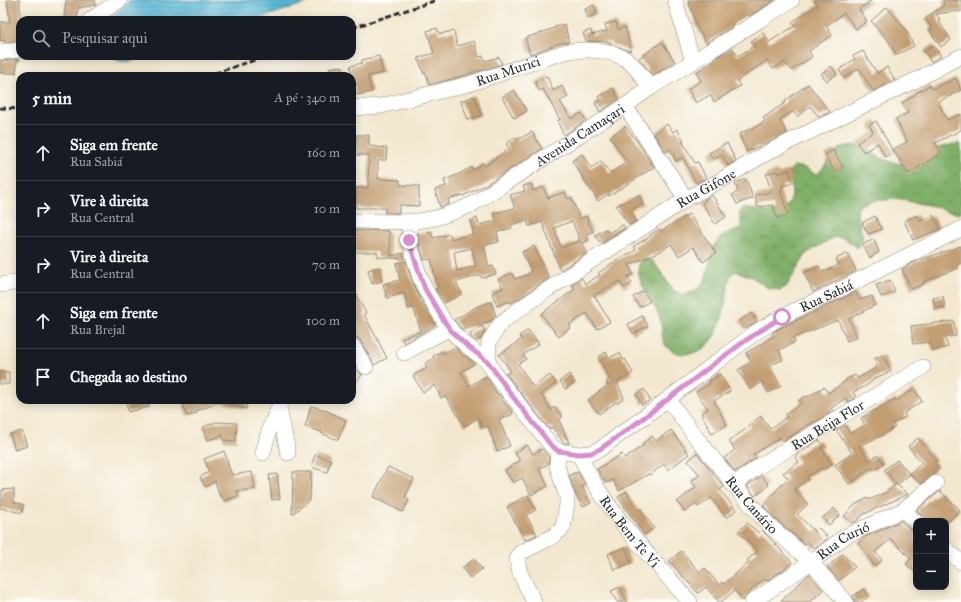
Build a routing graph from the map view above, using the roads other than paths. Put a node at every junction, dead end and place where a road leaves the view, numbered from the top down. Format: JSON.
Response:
{"nodes":[{"id":1,"x":120,"y":0,"type":"edge"},
{"id":2,"x":675,"y":0,"type":"edge"},
{"id":3,"x":792,"y":0,"type":"edge"},
{"id":4,"x":96,"y":16,"type":"edge"},
{"id":5,"x":16,"y":50,"type":"edge"},
{"id":6,"x":0,"y":52,"type":"edge"},
{"id":7,"x":961,"y":56,"type":"edge"},
{"id":8,"x":693,"y":62,"type":"junction"},
{"id":9,"x":650,"y":88,"type":"junction"},
{"id":10,"x":625,"y":106,"type":"junction"},
{"id":11,"x":356,"y":108,"type":"edge"},
{"id":12,"x":686,"y":199,"type":"junction"},
{"id":13,"x":356,"y":221,"type":"edge"},
{"id":14,"x":410,"y":221,"type":"junction"},
{"id":15,"x":961,"y":229,"type":"edge"},
{"id":16,"x":16,"y":283,"type":"edge"},
{"id":17,"x":0,"y":285,"type":"edge"},
{"id":18,"x":450,"y":328,"type":"junction"},
{"id":19,"x":356,"y":351,"type":"edge"},
{"id":20,"x":404,"y":353,"type":"dead end"},
{"id":21,"x":488,"y":362,"type":"junction"},
{"id":22,"x":366,"y":367,"type":"dead end"},
{"id":23,"x":923,"y":367,"type":"dead end"},
{"id":24,"x":668,"y":399,"type":"junction"},
{"id":25,"x":279,"y":404,"type":"edge"},
{"id":26,"x":279,"y":404,"type":"edge"},
{"id":27,"x":558,"y":451,"type":"junction"},
{"id":28,"x":263,"y":453,"type":"dead end"},
{"id":29,"x":288,"y":453,"type":"dead end"},
{"id":30,"x":579,"y":454,"type":"junction"},
{"id":31,"x":936,"y":483,"type":"dead end"},
{"id":32,"x":733,"y":485,"type":"junction"},
{"id":33,"x":903,"y":510,"type":"junction"},
{"id":34,"x":913,"y":519,"type":"edge"},
{"id":35,"x":949,"y":552,"type":"edge"},
{"id":36,"x":811,"y":562,"type":"junction"},
{"id":37,"x":961,"y":562,"type":"edge"},
{"id":38,"x":534,"y":602,"type":"edge"},
{"id":39,"x":690,"y":602,"type":"edge"},
{"id":40,"x":752,"y":602,"type":"edge"},
{"id":41,"x":846,"y":602,"type":"edge"}],
"edges":[{"from":1,"to":4,"type":"street"},
{"from":2,"to":8,"type":"street"},
{"from":3,"to":8,"type":"street","name":"Avenida Camaçari"},
{"from":5,"to":6,"type":"street"},
{"from":7,"to":12,"type":"street","name":"Rua Gifone"},
{"from":8,"to":9,"type":"street","name":"Avenida Camaçari"},
{"from":9,"to":10,"type":"street","name":"Avenida Camaçari"},
{"from":9,"to":11,"type":"street","name":"Rua Murici"},
{"from":10,"to":12,"type":"street"},
{"from":10,"to":14,"type":"street","name":"Avenida Camaçari"},
{"from":12,"to":21,"type":"street","name":"Rua Gifone"},
{"from":13,"to":14,"type":"street","name":"Avenida Camaçari"},
{"from":14,"to":18,"type":"street"},
{"from":15,"to":24,"type":"street","name":"Rua Sabiá"},
{"from":16,"to":17,"type":"street"},
{"from":18,"to":20,"type":"street"},
{"from":18,"to":21,"type":"street"},
{"from":19,"to":22,"type":"street"},
{"from":21,"to":27,"type":"street"},
{"from":23,"to":32,"type":"street","name":"Rua Beija Flor"},
{"from":24,"to":30,"type":"street","name":"Rua Sabiá"},
{"from":24,"to":32,"type":"street","name":"Rua Canário"},
{"from":25,"to":28,"type":"street"},
{"from":26,"to":29,"type":"street"},
{"from":27,"to":30,"type":"street"},
{"from":27,"to":38,"type":"street"},
{"from":30,"to":39,"type":"street","name":"Rua Bem Te Vi"},
{"from":31,"to":33,"type":"street","name":"Rua Curió"},
{"from":32,"to":36,"type":"street","name":"Rua Canário"},
{"from":33,"to":34,"type":"street"},
{"from":33,"to":36,"type":"street","name":"Rua Curió"},
{"from":35,"to":37,"type":"street"},
{"from":36,"to":40,"type":"street","name":"Rua Curió"},
{"from":36,"to":41,"type":"street","name":"Rua Canário"}]}
